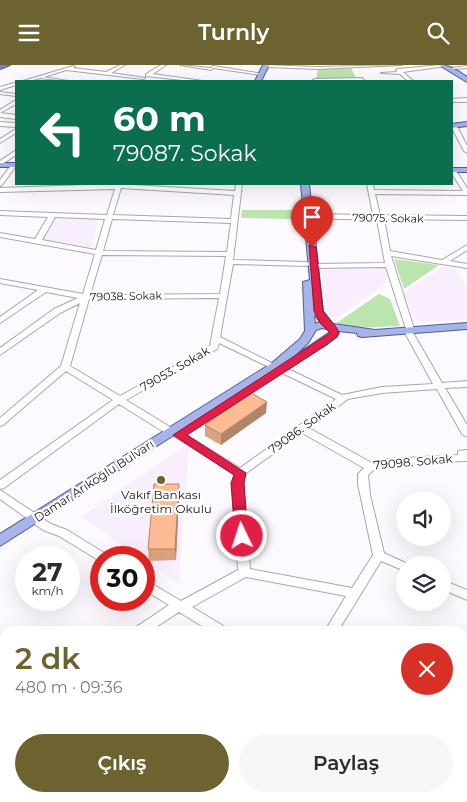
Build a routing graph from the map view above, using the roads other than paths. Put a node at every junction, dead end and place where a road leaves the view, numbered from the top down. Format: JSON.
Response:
{"nodes":[{"id":1,"x":8,"y":65,"type":"edge"},
{"id":2,"x":79,"y":65,"type":"edge"},
{"id":3,"x":123,"y":65,"type":"edge"},
{"id":4,"x":164,"y":65,"type":"edge"},
{"id":5,"x":182,"y":65,"type":"edge"},
{"id":6,"x":266,"y":65,"type":"edge"},
{"id":7,"x":392,"y":65,"type":"edge"},
{"id":8,"x":446,"y":66,"type":"edge"},
{"id":9,"x":0,"y":67,"type":"edge"},
{"id":10,"x":213,"y":67,"type":"edge"},
{"id":11,"x":315,"y":67,"type":"edge"},
{"id":12,"x":467,"y":67,"type":"edge"},
{"id":13,"x":356,"y":68,"type":"junction"},
{"id":14,"x":66,"y":69,"type":"junction"},
{"id":15,"x":401,"y":69,"type":"edge"},
{"id":16,"x":358,"y":73,"type":"junction"},
{"id":17,"x":368,"y":73,"type":"dead end"},
{"id":18,"x":376,"y":73,"type":"dead end"},
{"id":19,"x":106,"y":74,"type":"junction"},
{"id":20,"x":262,"y":74,"type":"junction"},
{"id":21,"x":148,"y":75,"type":"junction"},
{"id":22,"x":467,"y":76,"type":"edge"},
{"id":23,"x":38,"y":77,"type":"junction"},
{"id":24,"x":143,"y":78,"type":"junction"},
{"id":25,"x":28,"y":80,"type":"edge"},
{"id":26,"x":59,"y":80,"type":"edge"},
{"id":27,"x":140,"y":80,"type":"edge"},
{"id":28,"x":187,"y":80,"type":"edge"},
{"id":29,"x":196,"y":80,"type":"edge"},
{"id":30,"x":259,"y":80,"type":"edge"},
{"id":31,"x":315,"y":80,"type":"edge"},
{"id":32,"x":362,"y":80,"type":"edge"},
{"id":33,"x":410,"y":80,"type":"edge"},
{"id":34,"x":467,"y":80,"type":"edge"},
{"id":35,"x":15,"y":84,"type":"edge"},
{"id":36,"x":0,"y":89,"type":"edge"},
{"id":37,"x":0,"y":93,"type":"edge"},
{"id":38,"x":15,"y":95,"type":"edge"},
{"id":39,"x":467,"y":100,"type":"edge"},
{"id":40,"x":453,"y":101,"type":"edge"},
{"id":41,"x":15,"y":104,"type":"edge"},
{"id":42,"x":0,"y":113,"type":"edge"},
{"id":43,"x":15,"y":117,"type":"edge"},
{"id":44,"x":0,"y":124,"type":"edge"},
{"id":45,"x":15,"y":125,"type":"edge"},
{"id":46,"x":467,"y":126,"type":"edge"},
{"id":47,"x":453,"y":127,"type":"edge"},
{"id":48,"x":453,"y":129,"type":"edge"},
{"id":49,"x":15,"y":132,"type":"edge"},
{"id":50,"x":0,"y":141,"type":"edge"},
{"id":51,"x":464,"y":146,"type":"edge"},
{"id":52,"x":15,"y":153,"type":"edge"},
{"id":53,"x":1,"y":163,"type":"edge"},
{"id":54,"x":15,"y":164,"type":"edge"},
{"id":55,"x":15,"y":165,"type":"edge"},
{"id":56,"x":453,"y":169,"type":"edge"},
{"id":57,"x":467,"y":169,"type":"edge"},
{"id":58,"x":453,"y":171,"type":"edge"},
{"id":59,"x":0,"y":183,"type":"edge"},
{"id":60,"x":119,"y":185,"type":"edge"},
{"id":61,"x":298,"y":185,"type":"edge"},
{"id":62,"x":305,"y":185,"type":"edge"},
{"id":63,"x":370,"y":185,"type":"edge"},
{"id":64,"x":238,"y":188,"type":"edge"},
{"id":65,"x":0,"y":190,"type":"edge"},
{"id":66,"x":371,"y":192,"type":"junction"},
{"id":67,"x":467,"y":193,"type":"edge"},
{"id":68,"x":0,"y":213,"type":"edge"},
{"id":69,"x":53,"y":214,"type":"junction"},
{"id":70,"x":109,"y":215,"type":"junction"},
{"id":71,"x":309,"y":216,"type":"junction"},
{"id":72,"x":378,"y":218,"type":"junction"},
{"id":73,"x":467,"y":218,"type":"edge"},
{"id":74,"x":234,"y":221,"type":"junction"},
{"id":75,"x":0,"y":235,"type":"edge"},
{"id":76,"x":37,"y":242,"type":"junction"},
{"id":77,"x":467,"y":247,"type":"edge"},
{"id":78,"x":99,"y":253,"type":"junction"},
{"id":79,"x":386,"y":253,"type":"junction"},
{"id":80,"x":230,"y":258,"type":"junction"},
{"id":81,"x":444,"y":262,"type":"junction"},
{"id":82,"x":310,"y":265,"type":"junction"},
{"id":83,"x":389,"y":265,"type":"junction"},
{"id":84,"x":466,"y":266,"type":"edge"},
{"id":85,"x":467,"y":275,"type":"edge"},
{"id":86,"x":0,"y":281,"type":"edge"},
{"id":87,"x":45,"y":289,"type":"junction"},
{"id":88,"x":223,"y":296,"type":"junction"},
{"id":89,"x":86,"y":297,"type":"junction"},
{"id":90,"x":0,"y":321,"type":"edge"},
{"id":91,"x":467,"y":325,"type":"edge"},
{"id":92,"x":410,"y":329,"type":"junction"},
{"id":93,"x":310,"y":332,"type":"junction"},
{"id":94,"x":332,"y":332,"type":"junction"},
{"id":95,"x":216,"y":338,"type":"junction"},
{"id":96,"x":0,"y":352,"type":"edge"},
{"id":97,"x":65,"y":367,"type":"junction"},
{"id":98,"x":278,"y":367,"type":"junction"},
{"id":99,"x":467,"y":383,"type":"edge"},
{"id":100,"x":440,"y":386,"type":"junction"},
{"id":101,"x":343,"y":399,"type":"junction"},
{"id":102,"x":119,"y":401,"type":"junction"},
{"id":103,"x":0,"y":423,"type":"edge"},
{"id":104,"x":301,"y":428,"type":"junction"},
{"id":105,"x":175,"y":433,"type":"junction"},
{"id":106,"x":467,"y":434,"type":"edge"},
{"id":107,"x":466,"y":458,"type":"edge"},
{"id":108,"x":371,"y":467,"type":"junction"},
{"id":109,"x":240,"y":473,"type":"junction"},
{"id":110,"x":0,"y":485,"type":"edge"},
{"id":111,"x":0,"y":494,"type":"edge"},
{"id":112,"x":39,"y":521,"type":"junction"},
{"id":113,"x":0,"y":541,"type":"edge"},
{"id":114,"x":90,"y":550,"type":"edge"},
{"id":115,"x":0,"y":551,"type":"edge"},
{"id":116,"x":379,"y":555,"type":"junction"},
{"id":117,"x":396,"y":563,"type":"edge"},
{"id":118,"x":244,"y":571,"type":"junction"},
{"id":119,"x":451,"y":588,"type":"edge"},
{"id":120,"x":155,"y":591,"type":"edge"},
{"id":121,"x":354,"y":593,"type":"junction"},
{"id":122,"x":467,"y":595,"type":"edge"},
{"id":123,"x":180,"y":607,"type":"junction"},
{"id":124,"x":148,"y":626,"type":"edge"},
{"id":125,"x":212,"y":626,"type":"edge"},
{"id":126,"x":334,"y":626,"type":"edge"}],
"edges":[{"from":1,"to":9,"type":"highway"},
{"from":2,"to":14,"type":"street"},
{"from":3,"to":19,"type":"street"},
{"from":4,"to":21,"type":"street"},
{"from":5,"to":10,"type":"street"},
{"from":6,"to":11,"type":"street"},
{"from":6,"to":20,"type":"main road"},
{"from":7,"to":13,"type":"street"},
{"from":7,"to":15,"type":"street"},
{"from":8,"to":12,"type":"street"},
{"from":8,"to":15,"type":"street"},
{"from":8,"to":22,"type":"main road"},
{"from":8,"to":34,"type":"main road"},
{"from":10,"to":20,"type":"street"},
{"from":10,"to":29,"type":"street"},
{"from":11,"to":13,"type":"street"},
{"from":11,"to":31,"type":"street"},
{"from":13,"to":16,"type":"street"},
{"from":14,"to":19,"type":"street"},
{"from":14,"to":23,"type":"street"},
{"from":15,"to":18,"type":"street"},
{"from":15,"to":33,"type":"street"},
{"from":16,"to":17,"type":"street"},
{"from":16,"to":32,"type":"street"},
{"from":19,"to":24,"type":"street"},
{"from":20,"to":30,"type":"main road"},
{"from":21,"to":24,"type":"street"},
{"from":21,"to":28,"type":"street"},
{"from":23,"to":25,"type":"street"},
{"from":23,"to":26,"type":"street"},
{"from":24,"to":27,"type":"street"},
{"from":35,"to":36,"type":"street"},
{"from":37,"to":38,"type":"street"},
{"from":39,"to":40,"type":"street"},
{"from":41,"to":42,"type":"street"},
{"from":42,"to":43,"type":"street"},
{"from":44,"to":45,"type":"street"},
{"from":46,"to":47,"type":"main road"},
{"from":48,"to":51,"type":"street"},
{"from":49,"to":50,"type":"street"},
{"from":52,"to":53,"type":"street"},
{"from":53,"to":54,"type":"main road"},
{"from":55,"to":59,"type":"street"},
{"from":56,"to":57,"type":"main road"},
{"from":58,"to":67,"type":"street"},
{"from":60,"to":64,"type":"street"},
{"from":60,"to":65,"type":"street"},
{"from":60,"to":70,"type":"street"},
{"from":61,"to":82,"type":"main road"},
{"from":62,"to":71,"type":"main road"},
{"from":63,"to":66,"type":"street"},
{"from":64,"to":74,"type":"street","name":"79053. Sokak"},
{"from":66,"to":67,"type":"street"},
{"from":66,"to":72,"type":"street"},
{"from":68,"to":69,"type":"street"},
{"from":69,"to":70,"type":"street"},
{"from":69,"to":76,"type":"street"},
{"from":70,"to":74,"type":"street"},
{"from":70,"to":78,"type":"street"},
{"from":71,"to":72,"type":"street","name":"79075. Sokak"},
{"from":71,"to":82,"type":"main road"},
{"from":72,"to":73,"type":"street","name":"79075. Sokak"},
{"from":72,"to":79,"type":"street"},
{"from":74,"to":80,"type":"street","name":"79053. Sokak"},
{"from":75,"to":76,"type":"street"},
{"from":76,"to":78,"type":"street"},
{"from":77,"to":81,"type":"street"},
{"from":78,"to":80,"type":"street"},
{"from":78,"to":89,"type":"street"},
{"from":79,"to":81,"type":"street"},
{"from":79,"to":83,"type":"street"},
{"from":80,"to":82,"type":"street"},
{"from":80,"to":88,"type":"street","name":"79053. Sokak"},
{"from":81,"to":84,"type":"street"},
{"from":82,"to":83,"type":"street"},
{"from":82,"to":93,"type":"main road"},
{"from":82,"to":94,"type":"main road"},
{"from":83,"to":92,"type":"street"},
{"from":84,"to":85,"type":"street"},
{"from":86,"to":87,"type":"street","name":"79038. Sokak"},
{"from":87,"to":89,"type":"street","name":"79038. Sokak"},
{"from":87,"to":90,"type":"street"},
{"from":88,"to":89,"type":"street","name":"79038. Sokak"},
{"from":88,"to":95,"type":"street","name":"79053. Sokak"},
{"from":89,"to":96,"type":"street"},
{"from":89,"to":97,"type":"street"},
{"from":91,"to":92,"type":"main road"},
{"from":92,"to":94,"type":"main road"},
{"from":92,"to":100,"type":"street"},
{"from":93,"to":94,"type":"main road"},
{"from":93,"to":98,"type":"main road","name":"Damar Arıkoğlu Bulvarı"},
{"from":94,"to":98,"type":"main road","name":"Damar Arıkoğlu Bulvarı"},
{"from":95,"to":98,"type":"street"},
{"from":95,"to":102,"type":"street","name":"79053. Sokak"},
{"from":97,"to":102,"type":"street"},
{"from":97,"to":103,"type":"street"},
{"from":98,"to":101,"type":"street"},
{"from":98,"to":105,"type":"main road","name":"Damar Arıkoğlu Bulvarı"},
{"from":99,"to":100,"type":"street","name":"79086. Sokak"},
{"from":100,"to":101,"type":"street","name":"79086. Sokak"},
{"from":100,"to":106,"type":"street"},
{"from":101,"to":104,"type":"street","name":"79086. Sokak"},
{"from":102,"to":105,"type":"street"},
{"from":102,"to":110,"type":"street","name":"79053. Sokak"},
{"from":104,"to":108,"type":"street","name":"79098. Sokak"},
{"from":104,"to":109,"type":"street","name":"79086. Sokak"},
{"from":105,"to":109,"type":"street"},
{"from":105,"to":112,"type":"main road","name":"Damar Arıkoğlu Bulvarı"},
{"from":107,"to":108,"type":"street","name":"79098. Sokak"},
{"from":108,"to":116,"type":"street"},
{"from":109,"to":118,"type":"street"},
{"from":111,"to":112,"type":"street"},
{"from":112,"to":113,"type":"main road","name":"Damar Arıkoğlu Bulvarı"},
{"from":112,"to":114,"type":"street"},
{"from":112,"to":115,"type":"main road","name":"Damar Arıkoğlu Bulvarı"},
{"from":116,"to":117,"type":"street"},
{"from":116,"to":121,"type":"street"},
{"from":118,"to":121,"type":"street"},
{"from":118,"to":123,"type":"street"},
{"from":119,"to":122,"type":"street"},
{"from":120,"to":123,"type":"street"},
{"from":121,"to":126,"type":"street"},
{"from":123,"to":124,"type":"street"},
{"from":123,"to":125,"type":"street"}]}
